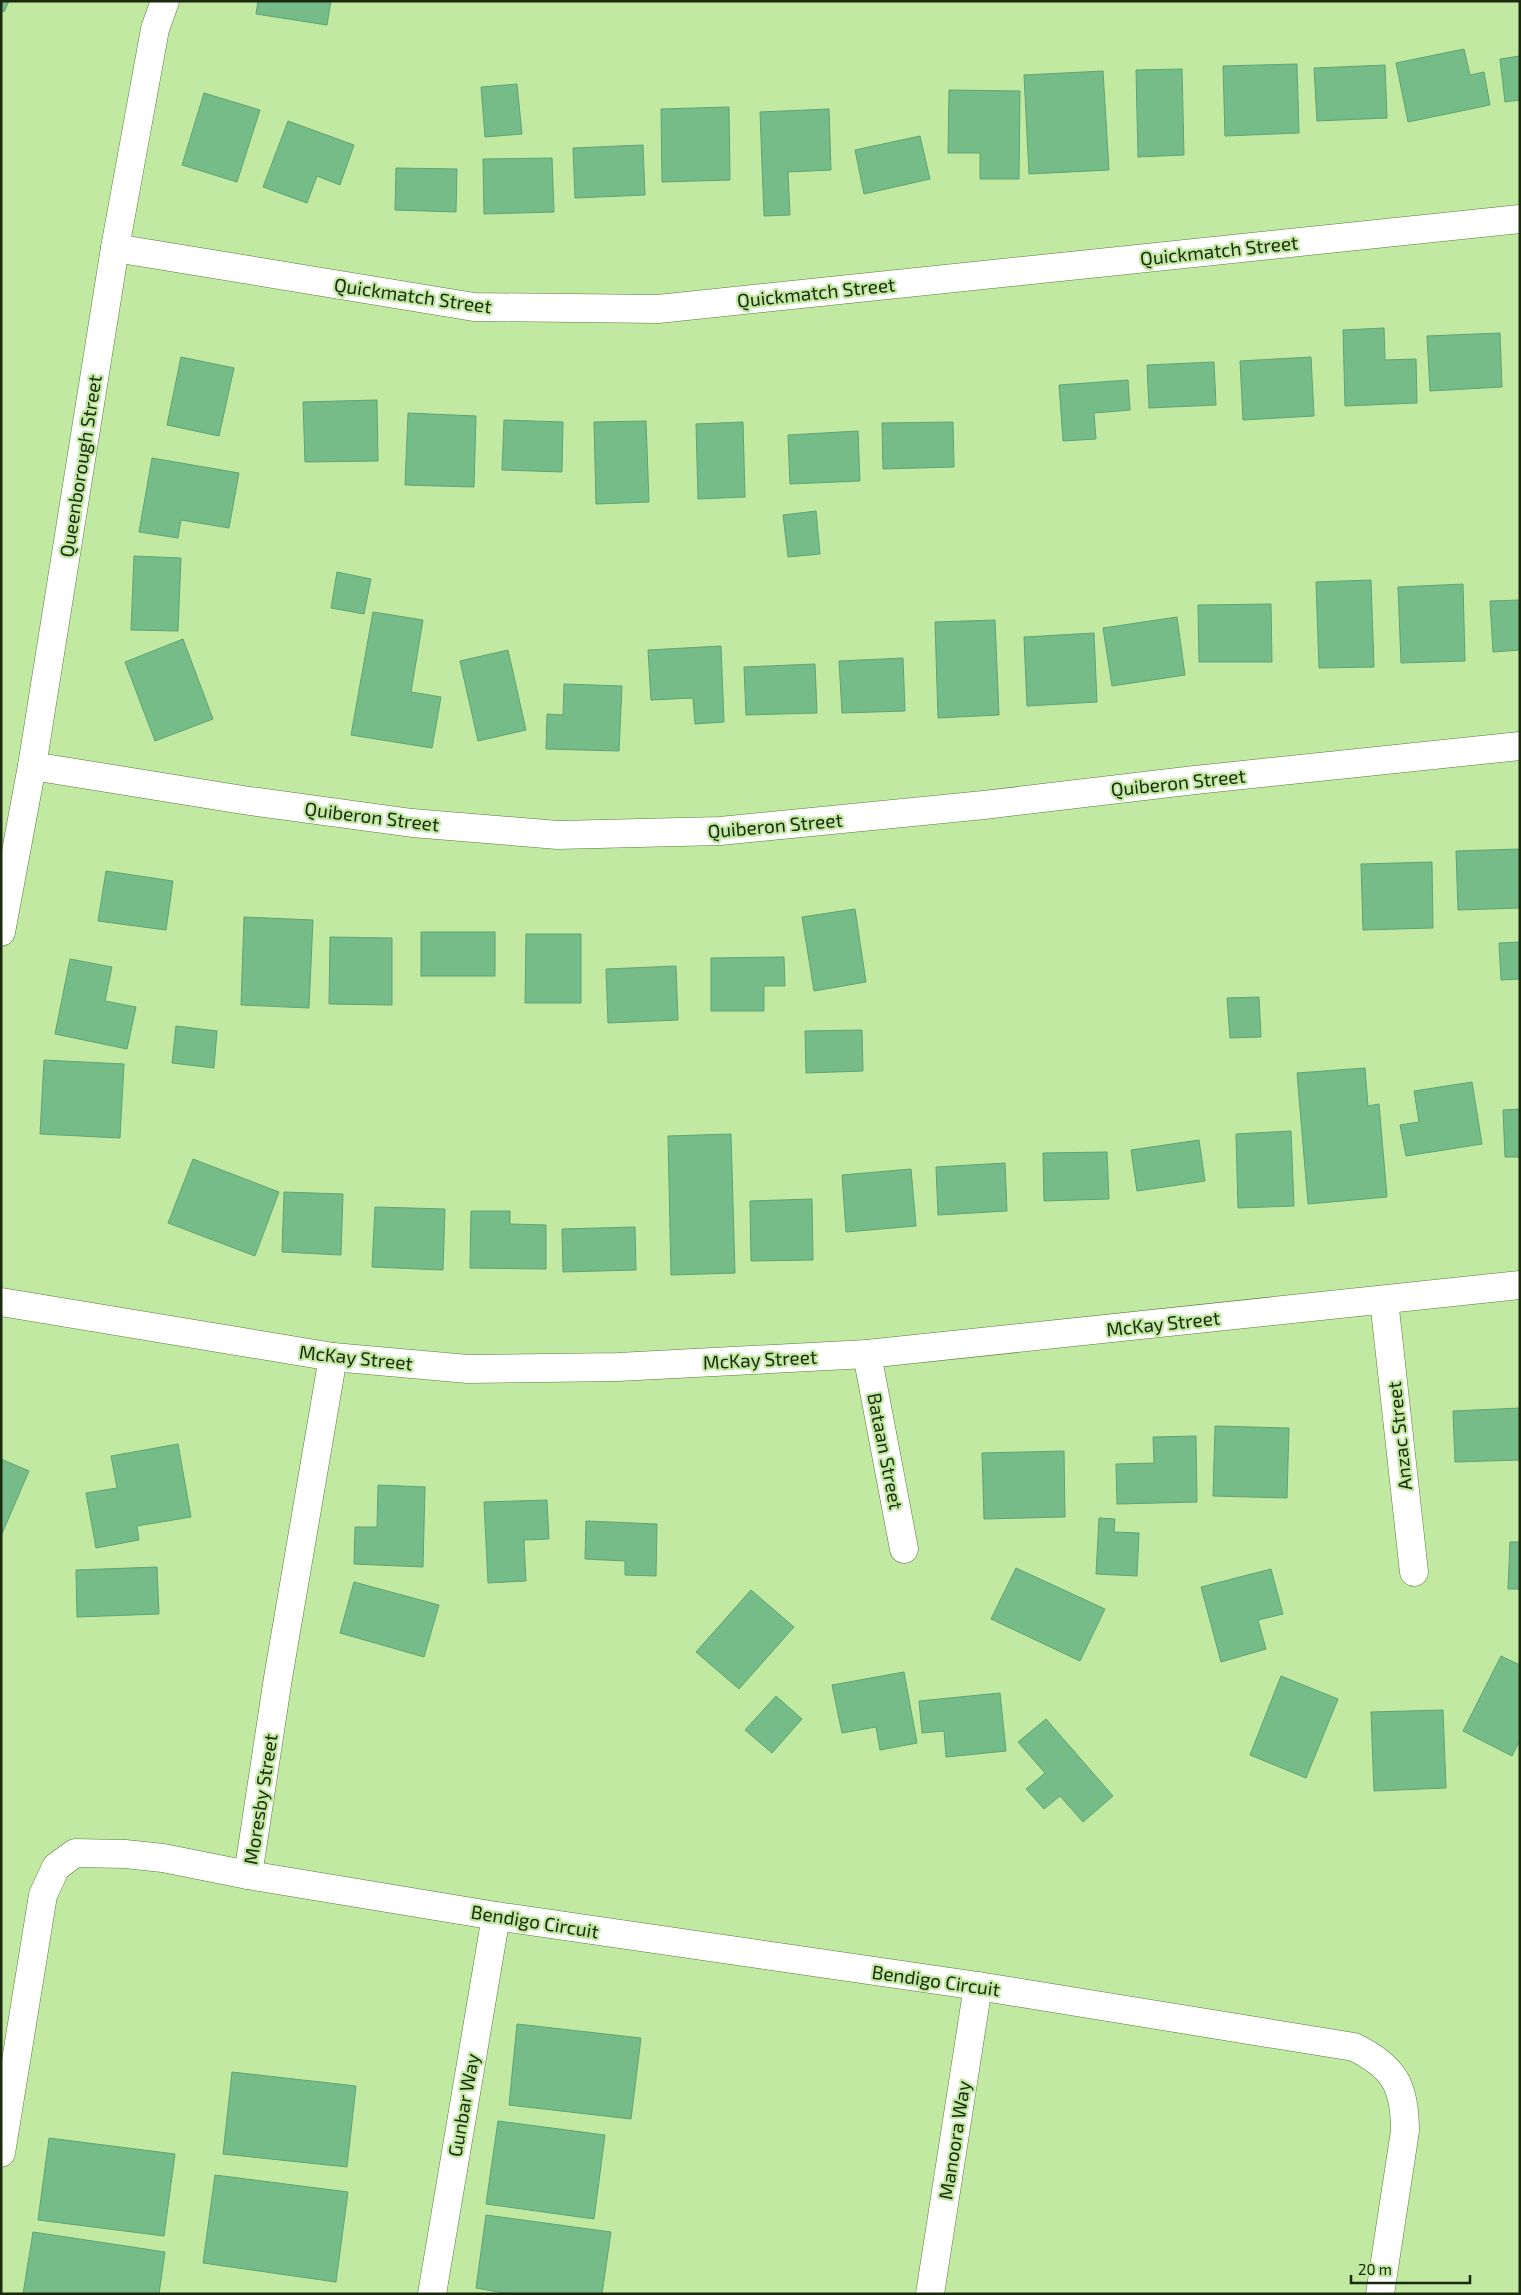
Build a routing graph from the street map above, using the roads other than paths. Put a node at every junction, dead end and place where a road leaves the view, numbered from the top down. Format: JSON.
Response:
{"nodes":[{"id":1,"x":165,"y":1,"type":"edge"},
{"id":2,"x":1520,"y":219,"type":"edge"},
{"id":3,"x":115,"y":248,"type":"junction"},
{"id":4,"x":1520,"y":746,"type":"edge"},
{"id":5,"x":32,"y":766,"type":"junction"},
{"id":6,"x":1,"y":932,"type":"edge"},
{"id":7,"x":1520,"y":1285,"type":"edge"},
{"id":8,"x":1384,"y":1300,"type":"junction"},
{"id":9,"x":1,"y":1302,"type":"edge"},
{"id":10,"x":868,"y":1354,"type":"junction"},
{"id":11,"x":333,"y":1358,"type":"junction"},
{"id":12,"x":904,"y":1549,"type":"dead end"},
{"id":13,"x":1414,"y":1572,"type":"dead end"},
{"id":14,"x":248,"y":1875,"type":"junction"},
{"id":15,"x":496,"y":1916,"type":"junction"},
{"id":16,"x":978,"y":1986,"type":"junction"},
{"id":17,"x":1,"y":2153,"type":"edge"},
{"id":18,"x":432,"y":2294,"type":"edge"},
{"id":19,"x":930,"y":2294,"type":"edge"},
{"id":20,"x":1380,"y":2294,"type":"edge"}],
"edges":[{"from":1,"to":3,"type":"street","name":"Queenborough Street"},
{"from":2,"to":3,"type":"street","name":"Quickmatch Street"},
{"from":3,"to":5,"type":"street","name":"Queenborough Street"},
{"from":4,"to":5,"type":"street","name":"Quiberon Street"},
{"from":5,"to":6,"type":"street","name":"Queenborough Street"},
{"from":7,"to":8,"type":"street","name":"McKay Street"},
{"from":8,"to":10,"type":"street","name":"McKay Street"},
{"from":8,"to":13,"type":"street","name":"Anzac Street"},
{"from":9,"to":11,"type":"street","name":"McKay Street"},
{"from":10,"to":11,"type":"street","name":"McKay Street"},
{"from":10,"to":12,"type":"street","name":"Bataan Street"},
{"from":11,"to":14,"type":"street","name":"Moresby Street"},
{"from":14,"to":15,"type":"street","name":"Bendigo Circuit"},
{"from":14,"to":17,"type":"street","name":"Moresby Street"},
{"from":15,"to":16,"type":"street","name":"Bendigo Circuit"},
{"from":15,"to":18,"type":"street","name":"Gunbar Way"},
{"from":16,"to":19,"type":"street","name":"Manoora Way"},
{"from":16,"to":20,"type":"street","name":"Bendigo Circuit"}]}
